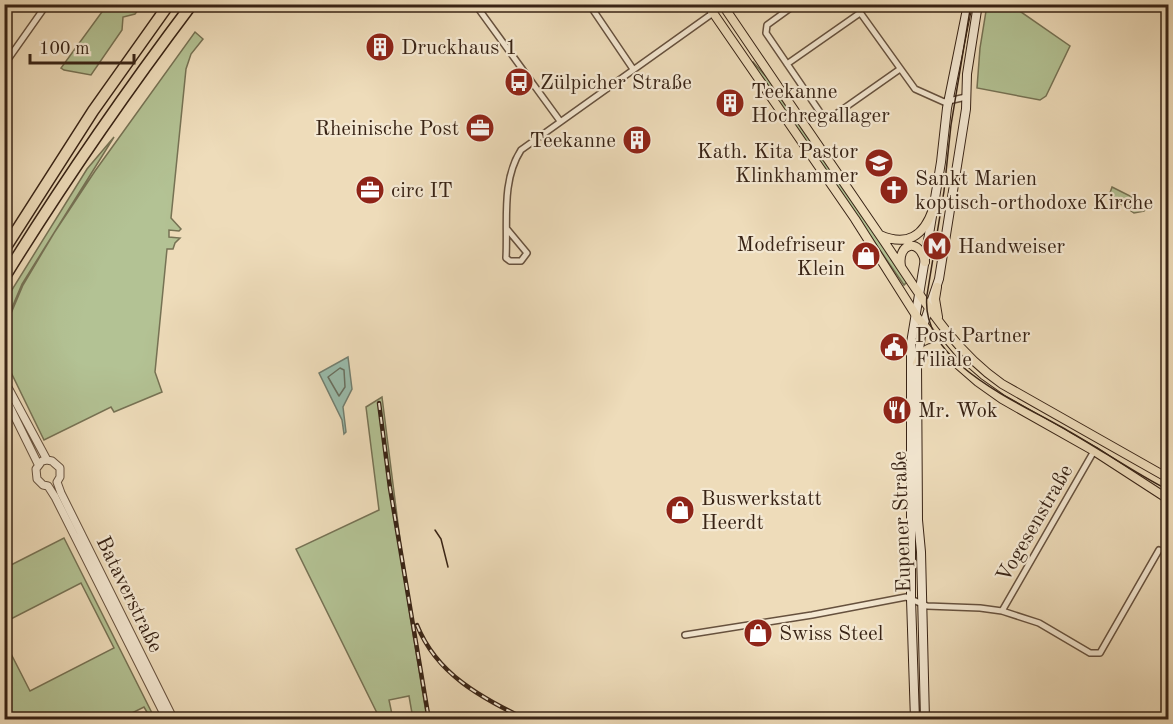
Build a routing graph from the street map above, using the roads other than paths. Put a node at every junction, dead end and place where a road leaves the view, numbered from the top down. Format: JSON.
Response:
{"nodes":[{"id":1,"x":47,"y":4,"type":"edge"},
{"id":2,"x":169,"y":4,"type":"edge"},
{"id":3,"x":192,"y":4,"type":"edge"},
{"id":4,"x":475,"y":4,"type":"edge"},
{"id":5,"x":589,"y":4,"type":"edge"},
{"id":6,"x":707,"y":4,"type":"edge"},
{"id":7,"x":722,"y":4,"type":"edge"},
{"id":8,"x":796,"y":4,"type":"edge"},
{"id":9,"x":854,"y":4,"type":"edge"},
{"id":10,"x":968,"y":4,"type":"edge"},
{"id":11,"x":978,"y":4,"type":"edge"},
{"id":12,"x":713,"y":13,"type":"junction"},
{"id":13,"x":860,"y":13,"type":"junction"},
{"id":14,"x":787,"y":64,"type":"junction"},
{"id":15,"x":4,"y":66,"type":"edge"},
{"id":16,"x":633,"y":69,"type":"junction"},
{"id":17,"x":900,"y":69,"type":"junction"},
{"id":18,"x":966,"y":97,"type":"junction"},
{"id":19,"x":948,"y":102,"type":"junction"},
{"id":20,"x":560,"y":121,"type":"junction"},
{"id":21,"x":933,"y":209,"type":"junction"},
{"id":22,"x":507,"y":230,"type":"junction"},
{"id":23,"x":879,"y":234,"type":"junction"},
{"id":24,"x":4,"y":250,"type":"edge"},
{"id":25,"x":925,"y":262,"type":"junction"},
{"id":26,"x":901,"y":266,"type":"junction"},
{"id":27,"x":4,"y":278,"type":"edge"},
{"id":28,"x":937,"y":287,"type":"junction"},
{"id":29,"x":920,"y":293,"type":"junction"},
{"id":30,"x":930,"y":307,"type":"junction"},
{"id":31,"x":915,"y":314,"type":"junction"},
{"id":32,"x":939,"y":320,"type":"junction"},
{"id":33,"x":923,"y":325,"type":"junction"},
{"id":34,"x":946,"y":352,"type":"junction"},
{"id":35,"x":917,"y":363,"type":"junction"},
{"id":36,"x":4,"y":380,"type":"edge"},
{"id":37,"x":4,"y":395,"type":"edge"},
{"id":38,"x":1094,"y":452,"type":"junction"},
{"id":39,"x":46,"y":460,"type":"junction"},
{"id":40,"x":38,"y":464,"type":"junction"},
{"id":41,"x":1168,"y":478,"type":"edge"},
{"id":42,"x":57,"y":482,"type":"junction"},
{"id":43,"x":48,"y":486,"type":"junction"},
{"id":44,"x":1168,"y":499,"type":"edge"},
{"id":45,"x":1159,"y":550,"type":"dead end"},
{"id":46,"x":911,"y":599,"type":"junction"},
{"id":47,"x":921,"y":604,"type":"junction"},
{"id":48,"x":1002,"y":611,"type":"junction"},
{"id":49,"x":685,"y":634,"type":"dead end"},
{"id":50,"x":167,"y":720,"type":"edge"},
{"id":51,"x":174,"y":720,"type":"edge"},
{"id":52,"x":915,"y":720,"type":"edge"},
{"id":53,"x":925,"y":720,"type":"edge"}],
"edges":[{"from":1,"to":15,"type":"street"},
{"from":2,"to":24,"type":"highway"},
{"from":3,"to":27,"type":"highway"},
{"from":4,"to":20,"type":"street"},
{"from":5,"to":16,"type":"street"},
{"from":6,"to":12,"type":"main road"},
{"from":7,"to":23,"type":"main road"},
{"from":8,"to":14,"type":"street"},
{"from":9,"to":13,"type":"street"},
{"from":10,"to":19,"type":"main road","name":"Eupener Straße"},
{"from":11,"to":18,"type":"main road","name":"Eupener Straße"},
{"from":12,"to":16,"type":"street"},
{"from":12,"to":31,"type":"main road"},
{"from":13,"to":14,"type":"street"},
{"from":13,"to":17,"type":"street"},
{"from":14,"to":17,"type":"street"},
{"from":16,"to":20,"type":"street"},
{"from":17,"to":19,"type":"street"},
{"from":18,"to":19,"type":"street"},
{"from":18,"to":28,"type":"main road","name":"Eupener Straße"},
{"from":19,"to":21,"type":"main road","name":"Eupener Straße"},
{"from":20,"to":22,"type":"street"},
{"from":21,"to":23,"type":"main road"},
{"from":21,"to":25,"type":"main road","name":"Eupener Straße"},
{"from":22,"to":22,"type":"street"},
{"from":23,"to":26,"type":"main road"},
{"from":25,"to":26,"type":"main road"},
{"from":25,"to":29,"type":"main road","name":"Eupener Straße"},
{"from":26,"to":29,"type":"main road"},
{"from":28,"to":30,"type":"main road","name":"Eupener Straße"},
{"from":28,"to":32,"type":"main road"},
{"from":29,"to":30,"type":"main road"},
{"from":29,"to":31,"type":"main road","name":"Eupener Straße"},
{"from":30,"to":32,"type":"main road"},
{"from":30,"to":33,"type":"main road","name":"Eupener Straße"},
{"from":31,"to":33,"type":"main road"},
{"from":31,"to":46,"type":"main road","name":"Eupener Straße"},
{"from":32,"to":41,"type":"main road"},
{"from":33,"to":34,"type":"main road"},
{"from":33,"to":35,"type":"main road","name":"Eupener Straße"},
{"from":34,"to":35,"type":"main road"},
{"from":34,"to":38,"type":"main road"},
{"from":35,"to":47,"type":"main road","name":"Eupener Straße"},
{"from":36,"to":39,"type":"street","name":"Bataverstraße"},
{"from":37,"to":40,"type":"street","name":"Bataverstraße"},
{"from":38,"to":44,"type":"main road"},
{"from":38,"to":48,"type":"street","name":"Vogesenstraße"},
{"from":39,"to":40,"type":"street"},
{"from":39,"to":42,"type":"street","name":"Bataverstraße"},
{"from":40,"to":43,"type":"street","name":"Bataverstraße"},
{"from":42,"to":43,"type":"street"},
{"from":42,"to":51,"type":"street","name":"Bataverstraße"},
{"from":43,"to":50,"type":"street","name":"Bataverstraße"},
{"from":45,"to":48,"type":"street"},
{"from":46,"to":47,"type":"street"},
{"from":46,"to":49,"type":"street","name":"Eupener Straße"},
{"from":46,"to":52,"type":"main road","name":"Eupener Straße"},
{"from":47,"to":48,"type":"street"},
{"from":47,"to":53,"type":"main road","name":"Eupener Straße"}]}
